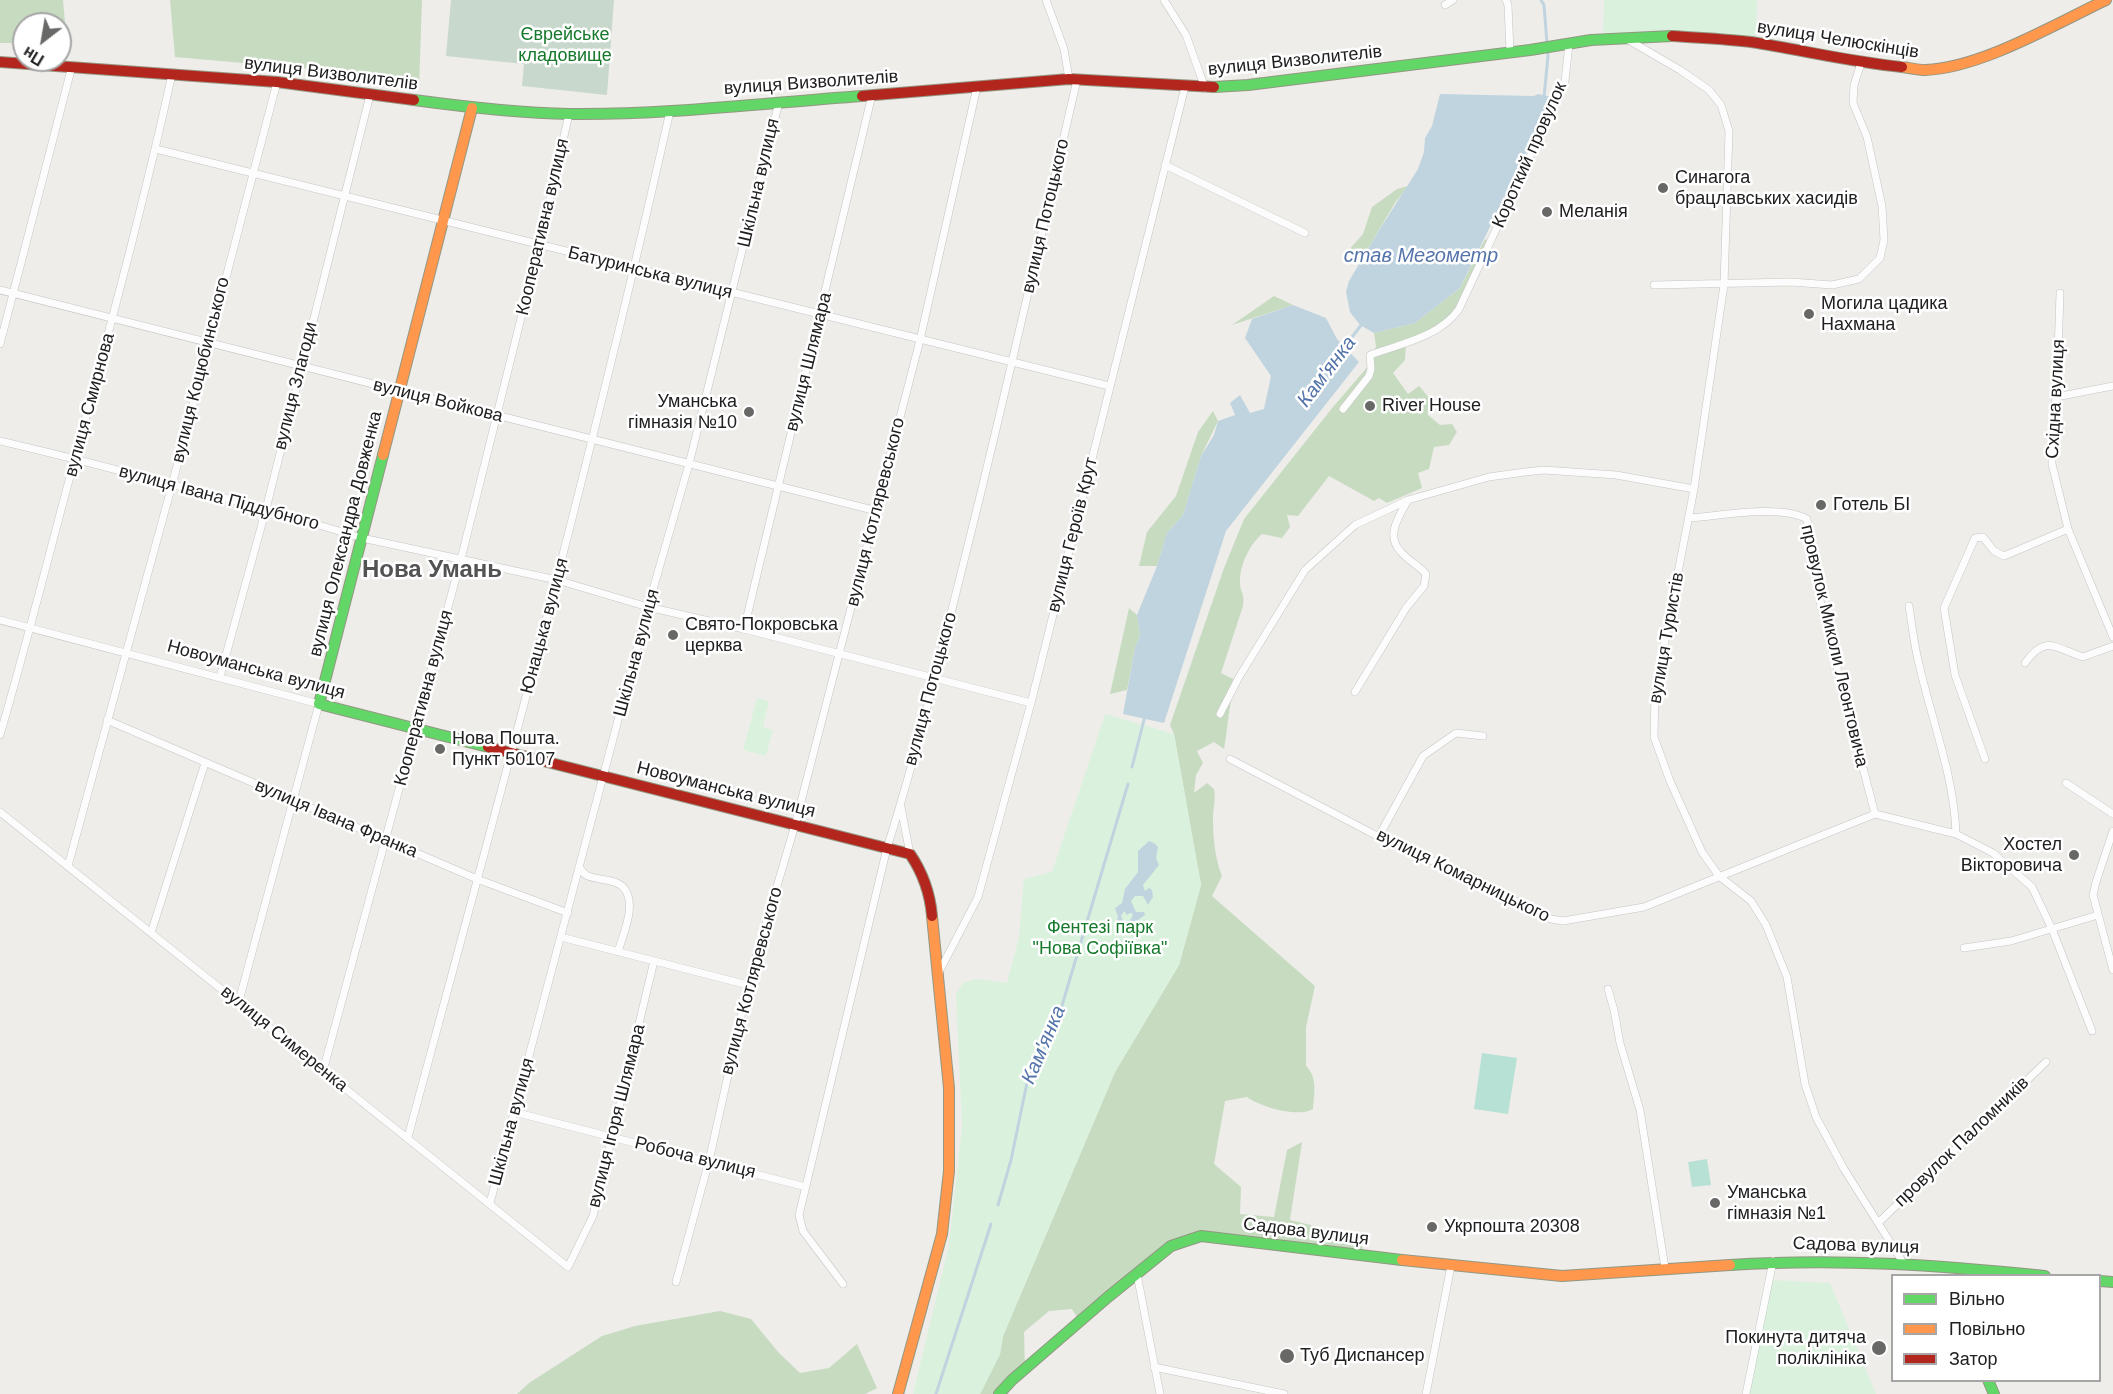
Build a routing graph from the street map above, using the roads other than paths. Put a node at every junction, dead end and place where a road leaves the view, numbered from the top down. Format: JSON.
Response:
{"nodes":[{"id":1,"x":1046,"y":0,"type":"edge"},
{"id":2,"x":1164,"y":0,"type":"edge"},
{"id":3,"x":1453,"y":0,"type":"edge"},
{"id":4,"x":1506,"y":0,"type":"edge"},
{"id":5,"x":2106,"y":0,"type":"edge"},
{"id":6,"x":1445,"y":5,"type":"dead end"},
{"id":7,"x":1624,"y":37,"type":"junction"},
{"id":8,"x":1564,"y":45,"type":"junction"},
{"id":9,"x":1510,"y":52,"type":"junction"},
{"id":10,"x":1861,"y":63,"type":"junction"},
{"id":11,"x":72,"y":66,"type":"edge"},
{"id":12,"x":70,"y":72,"type":"edge"},
{"id":13,"x":172,"y":74,"type":"junction"},
{"id":14,"x":1073,"y":79,"type":"junction"},
{"id":15,"x":277,"y":82,"type":"junction"},
{"id":16,"x":977,"y":87,"type":"junction"},
{"id":17,"x":1185,"y":87,"type":"junction"},
{"id":18,"x":1205,"y":88,"type":"junction"},
{"id":19,"x":370,"y":95,"type":"junction"},
{"id":20,"x":872,"y":95,"type":"junction"},
{"id":21,"x":778,"y":102,"type":"junction"},
{"id":22,"x":472,"y":108,"type":"junction"},
{"id":23,"x":670,"y":111,"type":"junction"},
{"id":24,"x":569,"y":114,"type":"junction"},
{"id":25,"x":156,"y":149,"type":"junction"},
{"id":26,"x":1165,"y":165,"type":"junction"},
{"id":27,"x":252,"y":174,"type":"junction"},
{"id":28,"x":344,"y":197,"type":"junction"},
{"id":29,"x":442,"y":222,"type":"junction"},
{"id":30,"x":1305,"y":233,"type":"dead end"},
{"id":31,"x":539,"y":246,"type":"junction"},
{"id":32,"x":635,"y":269,"type":"junction"},
{"id":33,"x":1654,"y":285,"type":"dead end"},
{"id":34,"x":1724,"y":285,"type":"junction"},
{"id":35,"x":0,"y":290,"type":"edge"},
{"id":36,"x":12,"y":293,"type":"junction"},
{"id":37,"x":733,"y":293,"type":"junction"},
{"id":38,"x":2060,"y":293,"type":"dead end"},
{"id":39,"x":820,"y":315,"type":"junction"},
{"id":40,"x":113,"y":319,"type":"junction"},
{"id":41,"x":920,"y":340,"type":"junction"},
{"id":42,"x":207,"y":343,"type":"junction"},
{"id":43,"x":0,"y":344,"type":"edge"},
{"id":44,"x":1013,"y":363,"type":"junction"},
{"id":45,"x":300,"y":366,"type":"junction"},
{"id":46,"x":1109,"y":386,"type":"junction"},
{"id":47,"x":2113,"y":386,"type":"edge"},
{"id":48,"x":399,"y":392,"type":"junction"},
{"id":49,"x":2056,"y":397,"type":"junction"},
{"id":50,"x":1343,"y":409,"type":"dead end"},
{"id":51,"x":497,"y":416,"type":"junction"},
{"id":52,"x":591,"y":440,"type":"junction"},
{"id":53,"x":0,"y":441,"type":"edge"},
{"id":54,"x":75,"y":459,"type":"junction"},
{"id":55,"x":690,"y":464,"type":"junction"},
{"id":56,"x":172,"y":485,"type":"junction"},
{"id":57,"x":778,"y":487,"type":"junction"},
{"id":58,"x":1694,"y":489,"type":"junction"},
{"id":59,"x":1408,"y":500,"type":"junction"},
{"id":60,"x":266,"y":509,"type":"junction"},
{"id":61,"x":877,"y":511,"type":"junction"},
{"id":62,"x":1688,"y":518,"type":"junction"},
{"id":63,"x":2068,"y":529,"type":"junction"},
{"id":64,"x":363,"y":538,"type":"junction"},
{"id":65,"x":461,"y":559,"type":"junction"},
{"id":66,"x":557,"y":580,"type":"junction"},
{"id":67,"x":1909,"y":606,"type":"dead end"},
{"id":68,"x":648,"y":607,"type":"junction"},
{"id":69,"x":0,"y":620,"type":"edge"},
{"id":70,"x":31,"y":628,"type":"junction"},
{"id":71,"x":744,"y":629,"type":"junction"},
{"id":72,"x":2113,"y":637,"type":"edge"},
{"id":73,"x":2113,"y":646,"type":"edge"},
{"id":74,"x":125,"y":653,"type":"junction"},
{"id":75,"x":840,"y":654,"type":"junction"},
{"id":76,"x":2025,"y":663,"type":"dead end"},
{"id":77,"x":220,"y":677,"type":"junction"},
{"id":78,"x":935,"y":678,"type":"junction"},
{"id":79,"x":1355,"y":692,"type":"dead end"},
{"id":80,"x":1031,"y":703,"type":"junction"},
{"id":81,"x":319,"y":704,"type":"junction"},
{"id":82,"x":1220,"y":714,"type":"dead end"},
{"id":83,"x":107,"y":720,"type":"junction"},
{"id":84,"x":417,"y":729,"type":"junction"},
{"id":85,"x":0,"y":735,"type":"edge"},
{"id":86,"x":1483,"y":736,"type":"dead end"},
{"id":87,"x":511,"y":753,"type":"junction"},
{"id":88,"x":1230,"y":759,"type":"dead end"},
{"id":89,"x":1985,"y":759,"type":"dead end"},
{"id":90,"x":205,"y":763,"type":"junction"},
{"id":91,"x":604,"y":776,"type":"junction"},
{"id":92,"x":2066,"y":783,"type":"dead end"},
{"id":93,"x":293,"y":801,"type":"junction"},
{"id":94,"x":901,"y":804,"type":"junction"},
{"id":95,"x":0,"y":812,"type":"edge"},
{"id":96,"x":1875,"y":814,"type":"junction"},
{"id":97,"x":2113,"y":814,"type":"edge"},
{"id":98,"x":795,"y":825,"type":"junction"},
{"id":99,"x":2113,"y":831,"type":"edge"},
{"id":100,"x":1956,"y":834,"type":"junction"},
{"id":101,"x":1379,"y":836,"type":"junction"},
{"id":102,"x":385,"y":840,"type":"junction"},
{"id":103,"x":887,"y":848,"type":"junction"},
{"id":104,"x":910,"y":854,"type":"junction"},
{"id":105,"x":68,"y":866,"type":"junction"},
{"id":106,"x":580,"y":868,"type":"junction"},
{"id":107,"x":1719,"y":876,"type":"junction"},
{"id":108,"x":477,"y":879,"type":"junction"},
{"id":109,"x":567,"y":913,"type":"junction"},
{"id":110,"x":2098,"y":915,"type":"junction"},
{"id":111,"x":2052,"y":929,"type":"junction"},
{"id":112,"x":151,"y":933,"type":"junction"},
{"id":113,"x":561,"y":937,"type":"junction"},
{"id":114,"x":1964,"y":948,"type":"dead end"},
{"id":115,"x":618,"y":952,"type":"junction"},
{"id":116,"x":654,"y":961,"type":"junction"},
{"id":117,"x":2113,"y":970,"type":"edge"},
{"id":118,"x":938,"y":974,"type":"junction"},
{"id":119,"x":748,"y":985,"type":"junction"},
{"id":120,"x":1608,"y":989,"type":"dead end"},
{"id":121,"x":239,"y":1001,"type":"junction"},
{"id":122,"x":2092,"y":1031,"type":"dead end"},
{"id":123,"x":2046,"y":1062,"type":"dead end"},
{"id":124,"x":323,"y":1071,"type":"junction"},
{"id":125,"x":514,"y":1112,"type":"junction"},
{"id":126,"x":408,"y":1137,"type":"junction"},
{"id":127,"x":613,"y":1137,"type":"junction"},
{"id":128,"x":709,"y":1161,"type":"junction"},
{"id":129,"x":806,"y":1187,"type":"junction"},
{"id":130,"x":490,"y":1203,"type":"junction"},
{"id":131,"x":1879,"y":1222,"type":"junction"},
{"id":132,"x":1773,"y":1261,"type":"junction"},
{"id":133,"x":1904,"y":1264,"type":"junction"},
{"id":134,"x":1451,"y":1266,"type":"junction"},
{"id":135,"x":568,"y":1267,"type":"joint"},
{"id":136,"x":1665,"y":1268,"type":"junction"},
{"id":137,"x":1938,"y":1270,"type":"edge"},
{"id":138,"x":1137,"y":1274,"type":"junction"},
{"id":139,"x":2024,"y":1274,"type":"edge"},
{"id":140,"x":676,"y":1282,"type":"dead end"},
{"id":141,"x":843,"y":1284,"type":"dead end"},
{"id":142,"x":1154,"y":1367,"type":"junction"},
{"id":143,"x":898,"y":1394,"type":"edge"},
{"id":144,"x":999,"y":1394,"type":"edge"},
{"id":145,"x":1160,"y":1394,"type":"edge"},
{"id":146,"x":1284,"y":1394,"type":"edge"},
{"id":147,"x":1426,"y":1394,"type":"edge"},
{"id":148,"x":1746,"y":1394,"type":"edge"}],
"edges":[{"from":1,"to":14,"type":"street"},
{"from":2,"to":18,"type":"street"},
{"from":3,"to":6,"type":"street"},
{"from":4,"to":9,"type":"street"},
{"from":5,"to":10,"type":"street","name":"вулиця Челюскінців"},
{"from":7,"to":8,"type":"street","name":"вулиця Визволителів"},
{"from":7,"to":10,"type":"street","name":"вулиця Челюскінців"},
{"from":7,"to":34,"type":"street","name":"вулиця Туристів"},
{"from":8,"to":9,"type":"street","name":"вулиця Визволителів"},
{"from":8,"to":50,"type":"street","name":"Короткий провулок"},
{"from":9,"to":18,"type":"street","name":"вулиця Визволителів"},
{"from":10,"to":34,"type":"street"},
{"from":11,"to":13,"type":"street","name":"вулиця Визволителів"},
{"from":12,"to":36,"type":"street"},
{"from":13,"to":15,"type":"street","name":"вулиця Визволителів"},
{"from":13,"to":25,"type":"street","name":"вулиця Смирнова"},
{"from":14,"to":16,"type":"street","name":"вулиця Визволителів"},
{"from":14,"to":17,"type":"street","name":"вулиця Визволителів"},
{"from":14,"to":44,"type":"street","name":"вулиця Потоцького"},
{"from":15,"to":19,"type":"street","name":"вулиця Визволителів"},
{"from":15,"to":27,"type":"street","name":"вулиця Коцюбинського"},
{"from":16,"to":20,"type":"street","name":"вулиця Визволителів"},
{"from":16,"to":41,"type":"street","name":"вулиця Котляревського"},
{"from":17,"to":18,"type":"street","name":"вулиця Визволителів"},
{"from":17,"to":26,"type":"street","name":"вулиця Героїв Крут"},
{"from":19,"to":22,"type":"street","name":"вулиця Визволителів"},
{"from":19,"to":28,"type":"street","name":"вулиця Злагоди"},
{"from":20,"to":21,"type":"street","name":"вулиця Визволителів"},
{"from":20,"to":39,"type":"street","name":"вулиця Шлямара"},
{"from":21,"to":23,"type":"street","name":"вулиця Визволителів"},
{"from":21,"to":37,"type":"street","name":"Шкільна вулиця"},
{"from":22,"to":24,"type":"street","name":"вулиця Визволителів"},
{"from":22,"to":29,"type":"street","name":"вулиця Олександра Довженка"},
{"from":23,"to":24,"type":"street","name":"вулиця Визволителів"},
{"from":23,"to":32,"type":"street","name":"Юнацька вулиця"},
{"from":24,"to":31,"type":"street","name":"Кооперативна вулиця"},
{"from":25,"to":27,"type":"street","name":"Батуринська вулиця"},
{"from":25,"to":40,"type":"street","name":"вулиця Смирнова"},
{"from":26,"to":30,"type":"street"},
{"from":26,"to":46,"type":"street","name":"вулиця Героїв Крут"},
{"from":27,"to":28,"type":"street","name":"Батуринська вулиця"},
{"from":27,"to":42,"type":"street","name":"вулиця Коцюбинського"},
{"from":28,"to":29,"type":"street","name":"Батуринська вулиця"},
{"from":28,"to":45,"type":"street","name":"вулиця Злагоди"},
{"from":29,"to":31,"type":"street","name":"Батуринська вулиця"},
{"from":29,"to":48,"type":"street","name":"вулиця Олександра Довженка"},
{"from":31,"to":32,"type":"street","name":"Батуринська вулиця"},
{"from":31,"to":51,"type":"street","name":"Кооперативна вулиця"},
{"from":32,"to":37,"type":"street","name":"Батуринська вулиця"},
{"from":32,"to":52,"type":"street","name":"Юнацька вулиця"},
{"from":33,"to":34,"type":"street"},
{"from":34,"to":58,"type":"street","name":"вулиця Туристів"},
{"from":35,"to":36,"type":"street","name":"вулиця Войкова"},
{"from":36,"to":40,"type":"street","name":"вулиця Войкова"},
{"from":36,"to":43,"type":"street"},
{"from":37,"to":39,"type":"street","name":"Батуринська вулиця"},
{"from":37,"to":55,"type":"street","name":"Шкільна вулиця"},
{"from":38,"to":49,"type":"street","name":"Східна вулиця"},
{"from":39,"to":41,"type":"street","name":"Батуринська вулиця"},
{"from":39,"to":57,"type":"street","name":"вулиця Шлямара"},
{"from":40,"to":42,"type":"street","name":"вулиця Войкова"},
{"from":40,"to":54,"type":"street","name":"вулиця Смирнова"},
{"from":41,"to":44,"type":"street","name":"Батуринська вулиця"},
{"from":41,"to":61,"type":"street","name":"вулиця Котляревського"},
{"from":42,"to":45,"type":"street","name":"вулиця Войкова"},
{"from":42,"to":56,"type":"street","name":"вулиця Коцюбинського"},
{"from":44,"to":46,"type":"street","name":"Батуринська вулиця"},
{"from":44,"to":78,"type":"street","name":"вулиця Потоцького"},
{"from":45,"to":48,"type":"street","name":"вулиця Войкова"},
{"from":45,"to":60,"type":"street","name":"вулиця Злагоди"},
{"from":46,"to":80,"type":"street","name":"вулиця Героїв Крут"},
{"from":47,"to":49,"type":"street"},
{"from":48,"to":51,"type":"street","name":"вулиця Войкова"},
{"from":48,"to":64,"type":"street","name":"вулиця Олександра Довженка"},
{"from":49,"to":63,"type":"street","name":"Східна вулиця"},
{"from":51,"to":52,"type":"street","name":"вулиця Войкова"},
{"from":51,"to":65,"type":"street","name":"Кооперативна вулиця"},
{"from":52,"to":55,"type":"street","name":"вулиця Войкова"},
{"from":52,"to":66,"type":"street","name":"Юнацька вулиця"},
{"from":53,"to":54,"type":"street","name":"вулиця Івана Піддубного"},
{"from":54,"to":56,"type":"street","name":"вулиця Івана Піддубного"},
{"from":54,"to":70,"type":"street","name":"вулиця Смирнова"},
{"from":55,"to":57,"type":"street","name":"вулиця Войкова"},
{"from":55,"to":68,"type":"street","name":"Шкільна вулиця"},
{"from":56,"to":60,"type":"street","name":"вулиця Івана Піддубного"},
{"from":56,"to":74,"type":"street","name":"вулиця Коцюбинського"},
{"from":57,"to":61,"type":"street","name":"вулиця Войкова"},
{"from":57,"to":71,"type":"street","name":"вулиця Шлямара"},
{"from":58,"to":59,"type":"street"},
{"from":58,"to":62,"type":"street","name":"вулиця Туристів"},
{"from":59,"to":79,"type":"street"},
{"from":59,"to":82,"type":"street"},
{"from":60,"to":64,"type":"street","name":"вулиця Івана Піддубного"},
{"from":60,"to":77,"type":"street","name":"вулиця Злагоди"},
{"from":61,"to":75,"type":"street","name":"вулиця Котляревського"},
{"from":62,"to":96,"type":"street","name":"провулок Миколи Леонтовича"},
{"from":62,"to":107,"type":"street","name":"вулиця Туристів"},
{"from":63,"to":72,"type":"street","name":"Східна вулиця"},
{"from":63,"to":89,"type":"street"},
{"from":64,"to":65,"type":"street","name":"вулиця Івана Піддубного"},
{"from":64,"to":81,"type":"street","name":"вулиця Олександра Довженка"},
{"from":65,"to":66,"type":"street","name":"вулиця Івана Піддубного"},
{"from":65,"to":84,"type":"street","name":"Кооперативна вулиця"},
{"from":66,"to":68,"type":"street","name":"вулиця Івана Піддубного"},
{"from":66,"to":87,"type":"street","name":"Юнацька вулиця"},
{"from":67,"to":100,"type":"street"},
{"from":68,"to":71,"type":"street","name":"вулиця Івана Піддубного"},
{"from":68,"to":91,"type":"street","name":"Шкільна вулиця"},
{"from":69,"to":70,"type":"street","name":"Новоуманська вулиця"},
{"from":70,"to":74,"type":"street","name":"Новоуманська вулиця"},
{"from":70,"to":85,"type":"street","name":"вулиця Смирнова"},
{"from":71,"to":75,"type":"street","name":"вулиця Івана Піддубного"},
{"from":73,"to":76,"type":"street"},
{"from":74,"to":77,"type":"street","name":"Новоуманська вулиця"},
{"from":74,"to":83,"type":"street","name":"вулиця Коцюбинського"},
{"from":75,"to":78,"type":"street","name":"вулиця Івана Піддубного"},
{"from":75,"to":98,"type":"street","name":"вулиця Котляревського"},
{"from":77,"to":81,"type":"street","name":"Новоуманська вулиця"},
{"from":78,"to":80,"type":"street","name":"вулиця Івана Піддубного"},
{"from":78,"to":94,"type":"street","name":"вулиця Потоцького"},
{"from":80,"to":118,"type":"street","name":"вулиця Героїв Крут"},
{"from":81,"to":84,"type":"street","name":"Новоуманська вулиця"},
{"from":81,"to":93,"type":"street","name":"вулиця Олександра Довженка"},
{"from":83,"to":90,"type":"street","name":"вулиця Івана Франка"},
{"from":83,"to":105,"type":"street","name":"вулиця Коцюбинського"},
{"from":84,"to":87,"type":"street","name":"Новоуманська вулиця"},
{"from":84,"to":102,"type":"street","name":"Кооперативна вулиця"},
{"from":86,"to":101,"type":"street"},
{"from":87,"to":91,"type":"street","name":"Новоуманська вулиця"},
{"from":87,"to":108,"type":"street","name":"Юнацька вулиця"},
{"from":88,"to":101,"type":"street","name":"вулиця Комарницького"},
{"from":90,"to":93,"type":"street","name":"вулиця Івана Франка"},
{"from":90,"to":112,"type":"street"},
{"from":91,"to":98,"type":"street","name":"Новоуманська вулиця"},
{"from":91,"to":106,"type":"street","name":"Шкільна вулиця"},
{"from":92,"to":97,"type":"street"},
{"from":93,"to":102,"type":"street","name":"вулиця Івана Франка"},
{"from":93,"to":121,"type":"street","name":"вулиця Олександра Довженка"},
{"from":94,"to":103,"type":"street","name":"вулиця Потоцького"},
{"from":94,"to":104,"type":"street"},
{"from":95,"to":105,"type":"street","name":"вулиця Симеренка"},
{"from":96,"to":100,"type":"street"},
{"from":96,"to":107,"type":"street","name":"вулиця Комарницького"},
{"from":98,"to":103,"type":"street","name":"Новоуманська вулиця"},
{"from":98,"to":119,"type":"street","name":"вулиця Котляревського"},
{"from":99,"to":110,"type":"street"},
{"from":100,"to":111,"type":"street"},
{"from":101,"to":107,"type":"street","name":"вулиця Комарницького"},
{"from":102,"to":108,"type":"street","name":"вулиця Івана Франка"},
{"from":102,"to":124,"type":"street","name":"Кооперативна вулиця"},
{"from":103,"to":104,"type":"street","name":"Новоуманська вулиця"},
{"from":103,"to":129,"type":"street","name":"вулиця Потоцького"},
{"from":104,"to":118,"type":"street"},
{"from":105,"to":112,"type":"street","name":"вулиця Симеренка"},
{"from":106,"to":109,"type":"street","name":"Шкільна вулиця"},
{"from":106,"to":115,"type":"street"},
{"from":107,"to":131,"type":"street","name":"вулиця Туристів"},
{"from":108,"to":109,"type":"street","name":"вулиця Івана Франка"},
{"from":108,"to":126,"type":"street","name":"Юнацька вулиця"},
{"from":109,"to":113,"type":"street","name":"Шкільна вулиця"},
{"from":110,"to":111,"type":"street"},
{"from":110,"to":117,"type":"street"},
{"from":111,"to":114,"type":"street"},
{"from":111,"to":122,"type":"street"},
{"from":112,"to":121,"type":"street","name":"вулиця Симеренка"},
{"from":113,"to":115,"type":"street"},
{"from":113,"to":125,"type":"street","name":"Шкільна вулиця"},
{"from":115,"to":116,"type":"street"},
{"from":116,"to":119,"type":"street"},
{"from":116,"to":127,"type":"street","name":"вулиця Ігоря Шлямара"},
{"from":118,"to":143,"type":"street"},
{"from":119,"to":128,"type":"street","name":"вулиця Котляревського"},
{"from":120,"to":136,"type":"street"},
{"from":121,"to":124,"type":"street","name":"вулиця Симеренка"},
{"from":123,"to":131,"type":"street","name":"провулок Паломників"},
{"from":124,"to":126,"type":"street","name":"вулиця Симеренка"},
{"from":125,"to":127,"type":"street","name":"Робоча вулиця"},
{"from":125,"to":130,"type":"street","name":"Шкільна вулиця"},
{"from":126,"to":130,"type":"street","name":"вулиця Симеренка"},
{"from":127,"to":128,"type":"street","name":"Робоча вулиця"},
{"from":127,"to":135,"type":"street","name":"вулиця Ігоря Шлямара"},
{"from":128,"to":129,"type":"street","name":"Робоча вулиця"},
{"from":128,"to":140,"type":"street","name":"вулиця Котляревського"},
{"from":129,"to":141,"type":"street","name":"вулиця Потоцького"},
{"from":130,"to":135,"type":"street","name":"вулиця Симеренка"},
{"from":131,"to":133,"type":"street","name":"вулиця Туристів"},
{"from":132,"to":133,"type":"street","name":"Садова вулиця"},
{"from":132,"to":136,"type":"street","name":"Садова вулиця"},
{"from":132,"to":148,"type":"street"},
{"from":133,"to":137,"type":"street","name":"Садова вулиця"},
{"from":134,"to":136,"type":"street","name":"Садова вулиця"},
{"from":134,"to":138,"type":"street","name":"Садова вулиця"},
{"from":134,"to":147,"type":"street"},
{"from":137,"to":139,"type":"street","name":"Садова вулиця"},
{"from":138,"to":142,"type":"street"},
{"from":138,"to":144,"type":"street","name":"Садова вулиця"},
{"from":142,"to":145,"type":"street"},
{"from":142,"to":146,"type":"street"}]}
